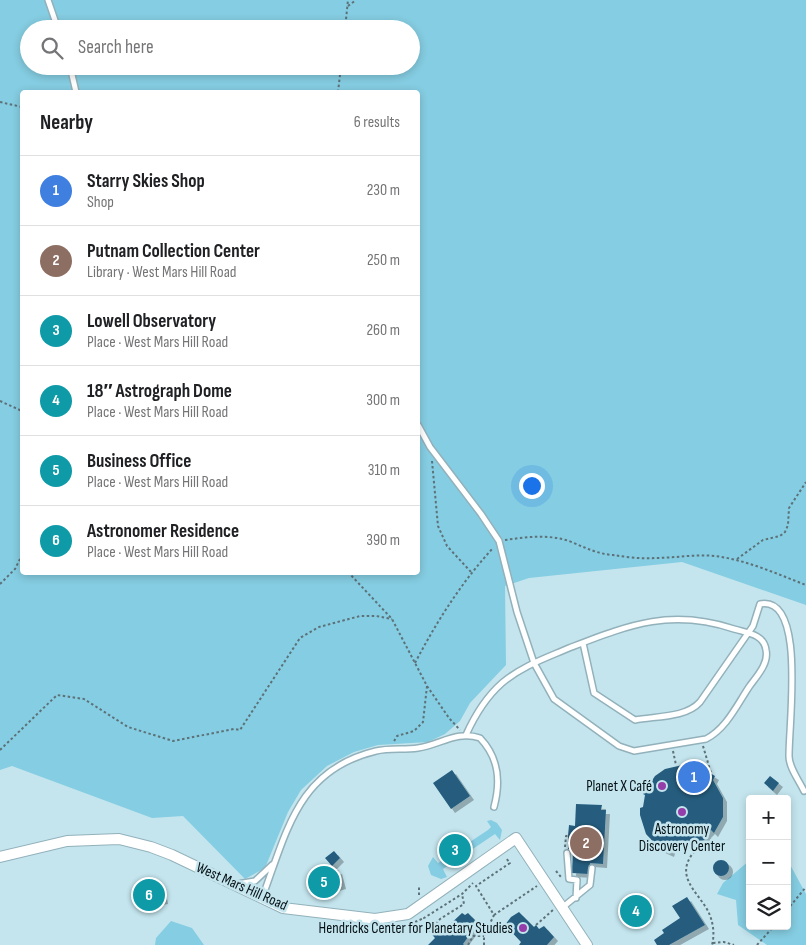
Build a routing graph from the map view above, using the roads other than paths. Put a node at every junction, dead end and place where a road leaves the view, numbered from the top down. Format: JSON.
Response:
{"nodes":[{"id":1,"x":48,"y":0,"type":"edge"},
{"id":2,"x":55,"y":20,"type":"edge"},
{"id":3,"x":72,"y":75,"type":"edge"},
{"id":4,"x":76,"y":90,"type":"edge"},
{"id":5,"x":420,"y":429,"type":"edge"},
{"id":6,"x":784,"y":607,"type":"dead end"},
{"id":7,"x":747,"y":633,"type":"junction"},
{"id":8,"x":583,"y":643,"type":"junction"},
{"id":9,"x":534,"y":662,"type":"junction"},
{"id":10,"x":799,"y":691,"type":"dead end"},
{"id":11,"x":466,"y":735,"type":"junction"},
{"id":12,"x":804,"y":791,"type":"dead end"},
{"id":13,"x":494,"y":807,"type":"dead end"},
{"id":14,"x":567,"y":853,"type":"dead end"},
{"id":15,"x":0,"y":857,"type":"edge"},
{"id":16,"x":274,"y":863,"type":"junction"},
{"id":17,"x":592,"y":868,"type":"dead end"},
{"id":18,"x":233,"y":883,"type":"junction"},
{"id":19,"x":262,"y":898,"type":"junction"},
{"id":20,"x":576,"y":898,"type":"junction"},
{"id":21,"x":559,"y":908,"type":"junction"},
{"id":22,"x":587,"y":945,"type":"edge"}],
"edges":[{"from":1,"to":2,"type":"lane"},
{"from":3,"to":4,"type":"lane"},
{"from":5,"to":9,"type":"lane"},
{"from":6,"to":7,"type":"lane"},
{"from":7,"to":8,"type":"lane"},
{"from":7,"to":8,"type":"lane"},
{"from":7,"to":9,"type":"lane"},
{"from":8,"to":9,"type":"lane"},
{"from":9,"to":11,"type":"lane"},
{"from":10,"to":12,"type":"lane"},
{"from":11,"to":13,"type":"lane"},
{"from":11,"to":16,"type":"lane"},
{"from":14,"to":20,"type":"lane"},
{"from":15,"to":18,"type":"street","name":"West Mars Hill Road"},
{"from":16,"to":18,"type":"lane"},
{"from":16,"to":19,"type":"lane"},
{"from":17,"to":20,"type":"lane"},
{"from":18,"to":19,"type":"street","name":"West Mars Hill Road"},
{"from":19,"to":21,"type":"street","name":"West Mars Hill Road"},
{"from":20,"to":21,"type":"lane"},
{"from":21,"to":22,"type":"street","name":"West Mars Hill Road"}]}
